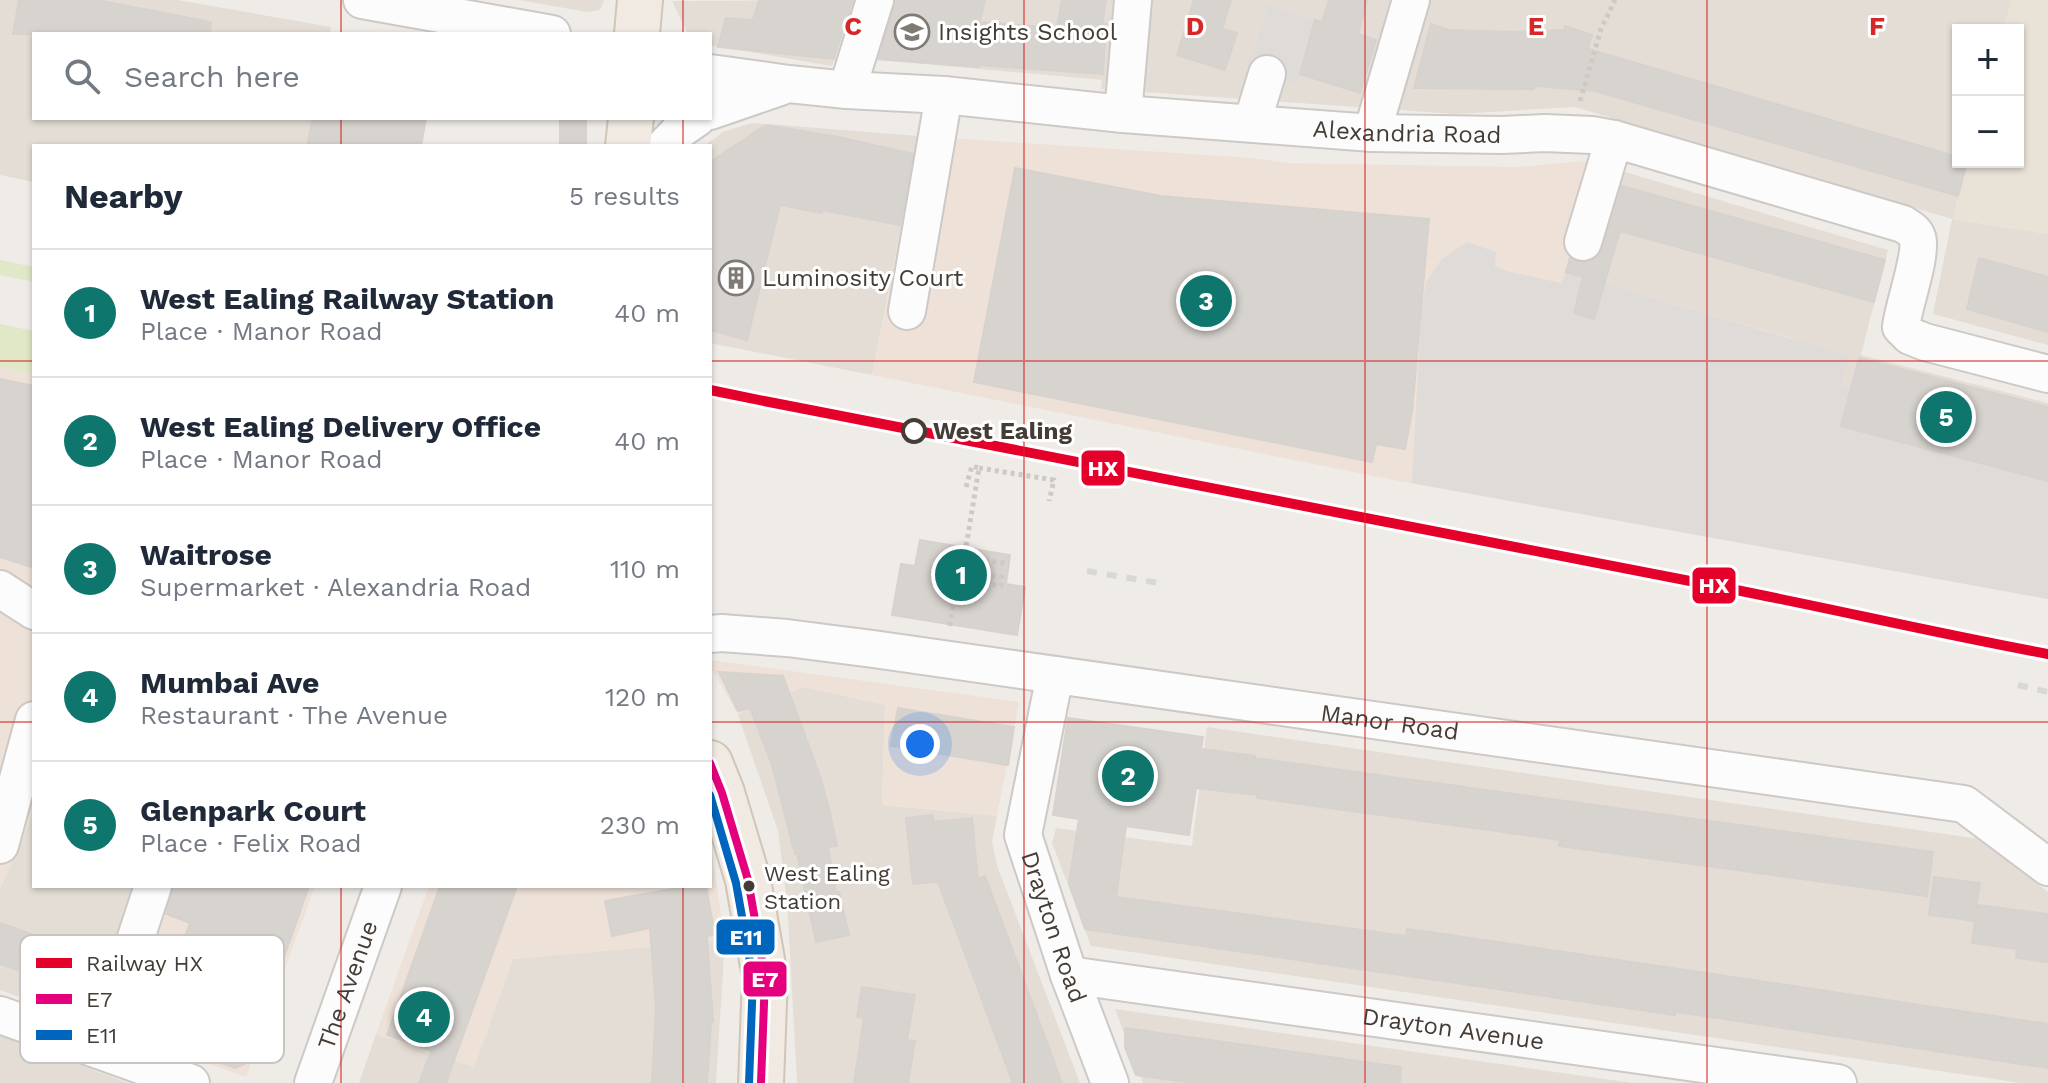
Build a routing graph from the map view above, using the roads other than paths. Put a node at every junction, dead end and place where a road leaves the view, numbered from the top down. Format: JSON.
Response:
{"nodes":[{"id":1,"x":362,"y":0,"type":"edge"},
{"id":2,"x":640,"y":0,"type":"edge"},
{"id":3,"x":875,"y":0,"type":"edge"},
{"id":4,"x":1133,"y":0,"type":"edge"},
{"id":5,"x":1411,"y":0,"type":"edge"},
{"id":6,"x":541,"y":32,"type":"edge"},
{"id":7,"x":637,"y":32,"type":"edge"},
{"id":8,"x":712,"y":73,"type":"edge"},
{"id":9,"x":1267,"y":74,"type":"dead end"},
{"id":10,"x":789,"y":84,"type":"junction"},
{"id":11,"x":847,"y":90,"type":"junction"},
{"id":12,"x":944,"y":95,"type":"junction"},
{"id":13,"x":712,"y":110,"type":"edge"},
{"id":14,"x":1123,"y":114,"type":"junction"},
{"id":15,"x":631,"y":120,"type":"edge"},
{"id":16,"x":694,"y":120,"type":"edge"},
{"id":17,"x":1252,"y":123,"type":"junction"},
{"id":18,"x":1372,"y":133,"type":"junction"},
{"id":19,"x":1614,"y":139,"type":"junction"},
{"id":20,"x":628,"y":144,"type":"edge"},
{"id":21,"x":667,"y":144,"type":"edge"},
{"id":22,"x":1583,"y":242,"type":"dead end"},
{"id":23,"x":907,"y":311,"type":"dead end"},
{"id":24,"x":2048,"y":374,"type":"edge"},
{"id":25,"x":0,"y":589,"type":"edge"},
{"id":26,"x":32,"y":610,"type":"edge"},
{"id":27,"x":712,"y":634,"type":"edge"},
{"id":28,"x":1055,"y":675,"type":"junction"},
{"id":29,"x":32,"y":727,"type":"edge"},
{"id":30,"x":712,"y":768,"type":"edge"},
{"id":31,"x":0,"y":845,"type":"edge"},
{"id":32,"x":2048,"y":867,"type":"edge"},
{"id":33,"x":152,"y":888,"type":"edge"},
{"id":34,"x":382,"y":888,"type":"edge"},
{"id":35,"x":137,"y":935,"type":"edge"},
{"id":36,"x":1069,"y":975,"type":"junction"},
{"id":37,"x":0,"y":1015,"type":"edge"},
{"id":38,"x":20,"y":1022,"type":"edge"},
{"id":39,"x":135,"y":1063,"type":"edge"},
{"id":40,"x":191,"y":1083,"type":"edge"},
{"id":41,"x":313,"y":1083,"type":"edge"},
{"id":42,"x":761,"y":1083,"type":"edge"},
{"id":43,"x":1110,"y":1083,"type":"edge"},
{"id":44,"x":1838,"y":1083,"type":"edge"}],
"edges":[{"from":1,"to":6,"type":"street"},
{"from":2,"to":7,"type":"main road"},
{"from":3,"to":11,"type":"street"},
{"from":4,"to":14,"type":"street"},
{"from":5,"to":18,"type":"street"},
{"from":8,"to":10,"type":"street","name":"Alexandria Road"},
{"from":9,"to":17,"type":"street"},
{"from":10,"to":11,"type":"street","name":"Alexandria Road"},
{"from":10,"to":13,"type":"street","name":"Alexandria Road"},
{"from":11,"to":12,"type":"street","name":"Alexandria Road"},
{"from":12,"to":14,"type":"street","name":"Alexandria Road"},
{"from":12,"to":23,"type":"street"},
{"from":14,"to":17,"type":"street","name":"Alexandria Road"},
{"from":15,"to":20,"type":"main road"},
{"from":16,"to":21,"type":"street"},
{"from":17,"to":18,"type":"street","name":"Alexandria Road"},
{"from":18,"to":19,"type":"street","name":"Alexandria Road"},
{"from":19,"to":22,"type":"street"},
{"from":19,"to":24,"type":"street","name":"Alexandria Road"},
{"from":25,"to":26,"type":"street"},
{"from":27,"to":28,"type":"street","name":"Manor Road"},
{"from":28,"to":32,"type":"street","name":"Manor Road"},
{"from":28,"to":36,"type":"street","name":"Drayton Road"},
{"from":29,"to":31,"type":"street"},
{"from":30,"to":42,"type":"main road"},
{"from":33,"to":35,"type":"street"},
{"from":34,"to":41,"type":"street","name":"The Avenue"},
{"from":36,"to":43,"type":"street","name":"Drayton Road"},
{"from":36,"to":44,"type":"street","name":"Drayton Avenue"},
{"from":37,"to":38,"type":"street"},
{"from":39,"to":40,"type":"street"}]}
